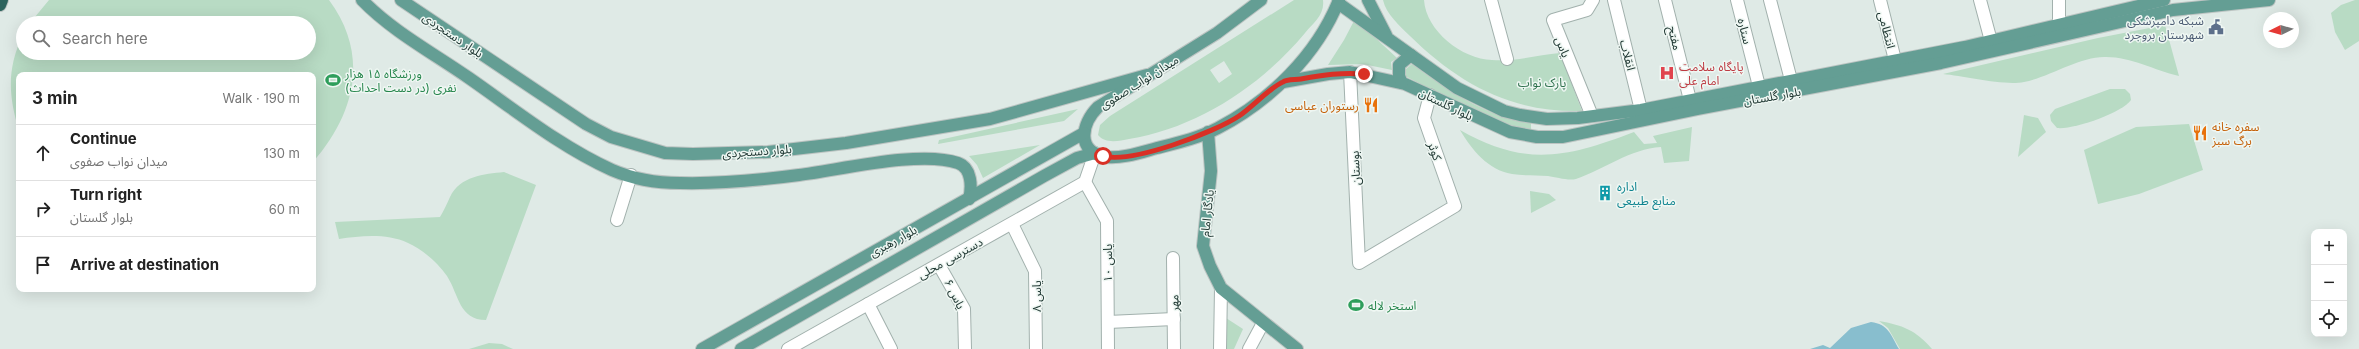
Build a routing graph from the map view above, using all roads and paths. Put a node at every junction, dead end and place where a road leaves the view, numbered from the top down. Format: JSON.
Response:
{"nodes":[{"id":1,"x":2,"y":0,"type":"edge"},
{"id":2,"x":362,"y":0,"type":"edge"},
{"id":3,"x":401,"y":0,"type":"edge"},
{"id":4,"x":1261,"y":0,"type":"edge"},
{"id":5,"x":1368,"y":0,"type":"edge"},
{"id":6,"x":1491,"y":0,"type":"edge"},
{"id":7,"x":1593,"y":0,"type":"edge"},
{"id":8,"x":1614,"y":0,"type":"edge"},
{"id":9,"x":1665,"y":0,"type":"edge"},
{"id":10,"x":1737,"y":0,"type":"edge"},
{"id":11,"x":1770,"y":0,"type":"edge"},
{"id":12,"x":1880,"y":0,"type":"edge"},
{"id":13,"x":1980,"y":0,"type":"edge"},
{"id":14,"x":2059,"y":0,"type":"edge"},
{"id":15,"x":2164,"y":0,"type":"edge"},
{"id":16,"x":2268,"y":0,"type":"edge"},
{"id":17,"x":1338,"y":2,"type":"edge"},
{"id":18,"x":2127,"y":4,"type":"edge"},
{"id":19,"x":0,"y":5,"type":"edge"},
{"id":20,"x":2060,"y":25,"type":"junction"},
{"id":21,"x":1389,"y":39,"type":"junction"},
{"id":22,"x":1991,"y":41,"type":"junction"},
{"id":23,"x":1411,"y":55,"type":"junction"},
{"id":24,"x":1507,"y":58,"type":"dead end"},
{"id":25,"x":1895,"y":60,"type":"junction"},
{"id":26,"x":1350,"y":72,"type":"junction"},
{"id":27,"x":1147,"y":75,"type":"junction"},
{"id":28,"x":1791,"y":80,"type":"junction"},
{"id":29,"x":1282,"y":82,"type":"junction"},
{"id":30,"x":1402,"y":83,"type":"junction"},
{"id":31,"x":1759,"y":86,"type":"junction"},
{"id":32,"x":1430,"y":95,"type":"junction"},
{"id":33,"x":1690,"y":100,"type":"junction"},
{"id":34,"x":1641,"y":110,"type":"junction"},
{"id":35,"x":1592,"y":116,"type":"junction"},
{"id":36,"x":1530,"y":117,"type":"junction"},
{"id":37,"x":1208,"y":132,"type":"junction"},
{"id":38,"x":1084,"y":133,"type":"junction"},
{"id":39,"x":1528,"y":136,"type":"junction"},
{"id":40,"x":1095,"y":153,"type":"junction"},
{"id":41,"x":631,"y":176,"type":"junction"},
{"id":42,"x":1085,"y":182,"type":"junction"},
{"id":43,"x":969,"y":199,"type":"junction"},
{"id":44,"x":1455,"y":206,"type":"joint"},
{"id":45,"x":617,"y":220,"type":"dead end"},
{"id":46,"x":1012,"y":224,"type":"junction"},
{"id":47,"x":1173,"y":258,"type":"dead end"},
{"id":48,"x":939,"y":264,"type":"junction"},
{"id":49,"x":1221,"y":288,"type":"junction"},
{"id":50,"x":868,"y":304,"type":"junction"},
{"id":51,"x":1174,"y":319,"type":"junction"},
{"id":52,"x":1108,"y":322,"type":"junction"},
{"id":53,"x":1263,"y":322,"type":"junction"},
{"id":54,"x":702,"y":349,"type":"edge"},
{"id":55,"x":741,"y":349,"type":"edge"},
{"id":56,"x":788,"y":349,"type":"edge"},
{"id":57,"x":891,"y":349,"type":"edge"},
{"id":58,"x":965,"y":349,"type":"edge"},
{"id":59,"x":1036,"y":349,"type":"edge"},
{"id":60,"x":1108,"y":349,"type":"edge"},
{"id":61,"x":1174,"y":349,"type":"edge"},
{"id":62,"x":1220,"y":349,"type":"edge"},
{"id":63,"x":1248,"y":349,"type":"edge"},
{"id":64,"x":1297,"y":349,"type":"edge"}],
"edges":[{"from":1,"to":19,"type":"highway"},
{"from":2,"to":41,"type":"main road"},
{"from":3,"to":27,"type":"main road","name":"بلوار دستجردی"},
{"from":4,"to":27,"type":"main road","name":"میدان نواب صفوی"},
{"from":5,"to":21,"type":"main road"},
{"from":6,"to":24,"type":"street"},
{"from":7,"to":35,"type":"street","name":"یاس"},
{"from":8,"to":34,"type":"street","name":"انقلاب"},
{"from":9,"to":33,"type":"street","name":"مفتح"},
{"from":10,"to":31,"type":"street","name":"ستاره"},
{"from":11,"to":28,"type":"street"},
{"from":12,"to":25,"type":"street","name":"انتظامی"},
{"from":13,"to":22,"type":"street"},
{"from":14,"to":20,"type":"street"},
{"from":15,"to":18,"type":"main road","name":"بلوار گلستان"},
{"from":16,"to":39,"type":"main road","name":"بلوار گلستان"},
{"from":17,"to":21,"type":"main road","name":"بلوار گلستان"},
{"from":17,"to":29,"type":"main road"},
{"from":18,"to":20,"type":"main road","name":"بلوار گلستان"},
{"from":20,"to":22,"type":"main road","name":"بلوار گلستان"},
{"from":21,"to":23,"type":"main road","name":"بلوار گلستان"},
{"from":22,"to":25,"type":"main road","name":"بلوار گلستان"},
{"from":23,"to":30,"type":"main road"},
{"from":23,"to":36,"type":"main road","name":"بلوار گلستان"},
{"from":25,"to":28,"type":"main road","name":"بلوار گلستان"},
{"from":26,"to":29,"type":"main road","name":"بلوار گلستان"},
{"from":26,"to":30,"type":"main road","name":"بلوار گلستان"},
{"from":26,"to":44,"type":"street","name":"بوستان"},
{"from":27,"to":38,"type":"main road","name":"میدان نواب صفوی"},
{"from":28,"to":31,"type":"main road","name":"بلوار گلستان"},
{"from":29,"to":37,"type":"main road"},
{"from":30,"to":32,"type":"main road","name":"بلوار گلستان"},
{"from":31,"to":33,"type":"main road","name":"بلوار گلستان"},
{"from":32,"to":39,"type":"main road","name":"بلوار گلستان"},
{"from":32,"to":44,"type":"street","name":"کوثر"},
{"from":33,"to":34,"type":"main road","name":"بلوار گلستان"},
{"from":34,"to":35,"type":"main road","name":"بلوار گلستان"},
{"from":35,"to":36,"type":"main road","name":"بلوار گلستان"},
{"from":36,"to":39,"type":"main road"},
{"from":37,"to":40,"type":"main road"},
{"from":37,"to":49,"type":"main road","name":"یادگار امام"},
{"from":38,"to":40,"type":"main road"},
{"from":38,"to":43,"type":"main road","name":"بلوار رهبری"},
{"from":40,"to":42,"type":"street"},
{"from":40,"to":55,"type":"main road","name":"بلوار رهبری"},
{"from":41,"to":43,"type":"main road"},
{"from":41,"to":45,"type":"street"},
{"from":42,"to":46,"type":"street","name":"دسترسی محلی"},
{"from":42,"to":52,"type":"street","name":"یاس ۱۰"},
{"from":43,"to":54,"type":"main road","name":"بلوار رهبری"},
{"from":46,"to":48,"type":"street","name":"دسترسی محلی"},
{"from":46,"to":59,"type":"street","name":"یاس ۸"},
{"from":47,"to":51,"type":"street","name":"مهر"},
{"from":48,"to":50,"type":"street","name":"دسترسی محلی"},
{"from":48,"to":58,"type":"street","name":"یاس ۶"},
{"from":49,"to":53,"type":"main road","name":"یادگار امام"},
{"from":49,"to":62,"type":"street"},
{"from":50,"to":56,"type":"street","name":"دسترسی محلی"},
{"from":50,"to":57,"type":"street"},
{"from":51,"to":52,"type":"street"},
{"from":51,"to":61,"type":"street","name":"مهر"},
{"from":52,"to":60,"type":"street","name":"یاس ۱۰"},
{"from":53,"to":63,"type":"street"},
{"from":53,"to":64,"type":"main road","name":"یادگار امام"}]}
